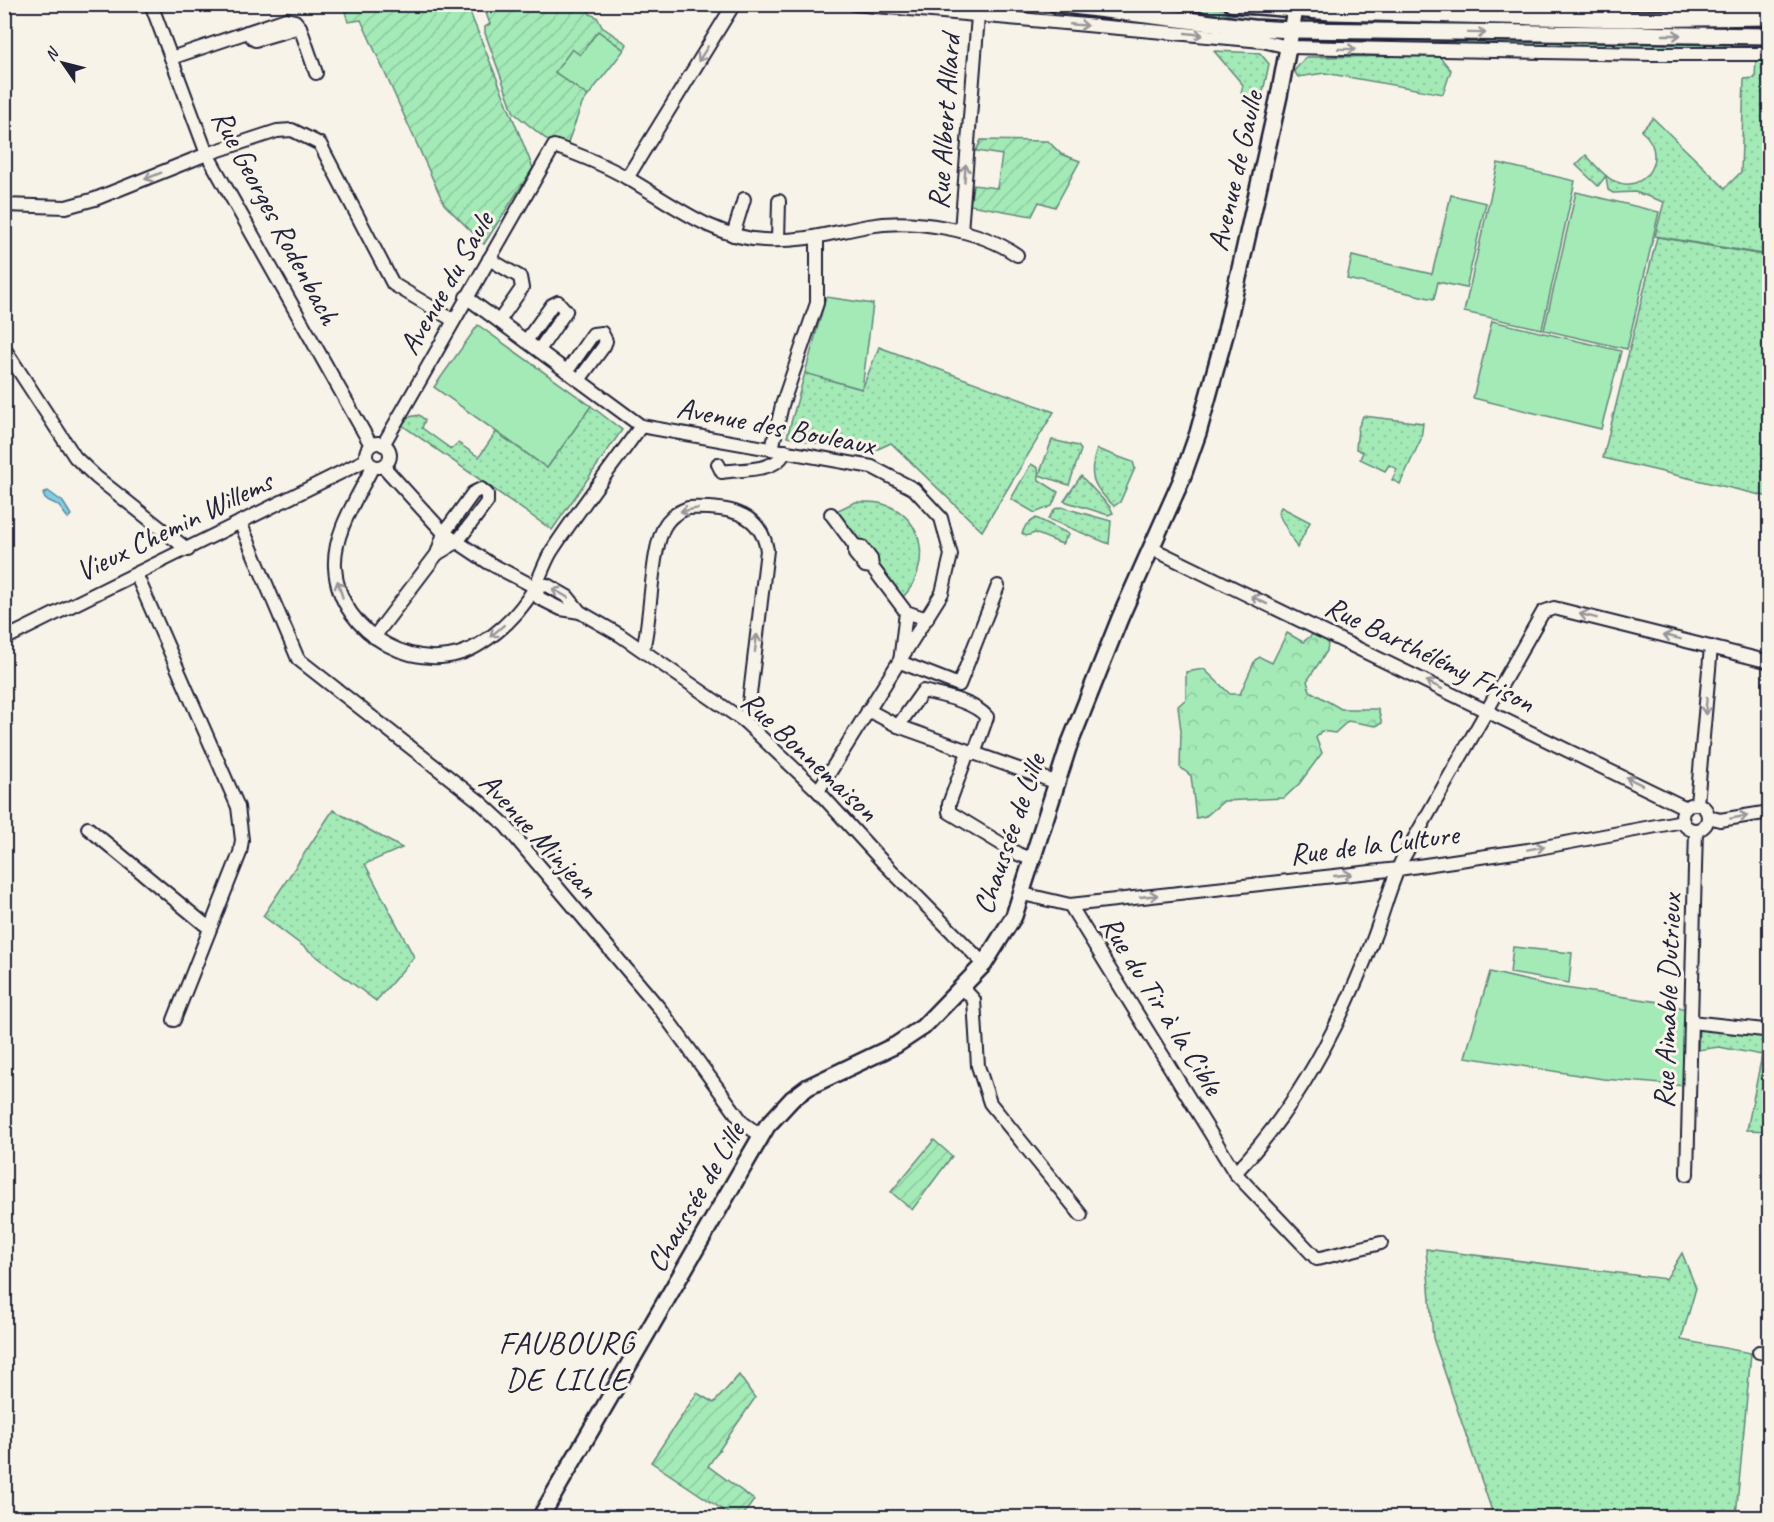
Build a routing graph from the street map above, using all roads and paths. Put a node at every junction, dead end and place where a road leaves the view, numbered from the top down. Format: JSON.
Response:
{"nodes":[{"id":1,"x":150,"y":4,"type":"edge"},
{"id":2,"x":734,"y":4,"type":"edge"},
{"id":3,"x":854,"y":4,"type":"edge"},
{"id":4,"x":1056,"y":4,"type":"edge"},
{"id":5,"x":1232,"y":4,"type":"edge"},
{"id":6,"x":978,"y":16,"type":"junction"},
{"id":7,"x":1295,"y":16,"type":"edge"},
{"id":8,"x":1770,"y":17,"type":"edge"},
{"id":9,"x":1770,"y":36,"type":"edge"},
{"id":10,"x":1289,"y":47,"type":"junction"},
{"id":11,"x":1770,"y":54,"type":"edge"},
{"id":12,"x":171,"y":58,"type":"junction"},
{"id":13,"x":316,"y":73,"type":"dead end"},
{"id":14,"x":207,"y":154,"type":"junction"},
{"id":15,"x":627,"y":178,"type":"junction"},
{"id":16,"x":744,"y":199,"type":"dead end"},
{"id":17,"x":778,"y":201,"type":"dead end"},
{"id":18,"x":4,"y":205,"type":"edge"},
{"id":19,"x":961,"y":231,"type":"junction"},
{"id":20,"x":733,"y":235,"type":"junction"},
{"id":21,"x":817,"y":239,"type":"junction"},
{"id":22,"x":778,"y":240,"type":"junction"},
{"id":23,"x":1017,"y":255,"type":"dead end"},
{"id":24,"x":489,"y":258,"type":"junction"},
{"id":25,"x":466,"y":297,"type":"junction"},
{"id":26,"x":453,"y":320,"type":"junction"},
{"id":27,"x":499,"y":321,"type":"junction"},
{"id":28,"x":526,"y":341,"type":"junction"},
{"id":29,"x":1223,"y":344,"type":"joint"},
{"id":30,"x":4,"y":348,"type":"edge"},
{"id":31,"x":538,"y":350,"type":"junction"},
{"id":32,"x":567,"y":371,"type":"junction"},
{"id":33,"x":579,"y":380,"type":"junction"},
{"id":34,"x":641,"y":426,"type":"junction"},
{"id":35,"x":377,"y":445,"type":"junction"},
{"id":36,"x":779,"y":450,"type":"junction"},
{"id":37,"x":374,"y":464,"type":"junction"},
{"id":38,"x":718,"y":464,"type":"dead end"},
{"id":39,"x":831,"y":514,"type":"dead end"},
{"id":40,"x":240,"y":522,"type":"junction"},
{"id":41,"x":444,"y":533,"type":"junction"},
{"id":42,"x":457,"y":542,"type":"junction"},
{"id":43,"x":1151,"y":548,"type":"junction"},
{"id":44,"x":188,"y":550,"type":"junction"},
{"id":45,"x":437,"y":554,"type":"junction"},
{"id":46,"x":136,"y":574,"type":"junction"},
{"id":47,"x":998,"y":586,"type":"dead end"},
{"id":48,"x":535,"y":587,"type":"junction"},
{"id":49,"x":906,"y":612,"type":"junction"},
{"id":50,"x":927,"y":619,"type":"junction"},
{"id":51,"x":374,"y":638,"type":"junction"},
{"id":52,"x":4,"y":639,"type":"edge"},
{"id":53,"x":1711,"y":647,"type":"junction"},
{"id":54,"x":643,"y":649,"type":"junction"},
{"id":55,"x":900,"y":662,"type":"junction"},
{"id":56,"x":1770,"y":662,"type":"edge"},
{"id":57,"x":868,"y":710,"type":"junction"},
{"id":58,"x":1487,"y":711,"type":"junction"},
{"id":59,"x":744,"y":722,"type":"junction"},
{"id":60,"x":898,"y":726,"type":"junction"},
{"id":61,"x":971,"y":753,"type":"junction"},
{"id":62,"x":1055,"y":782,"type":"junction"},
{"id":63,"x":818,"y":791,"type":"junction"},
{"id":64,"x":1692,"y":806,"type":"junction"},
{"id":65,"x":1770,"y":812,"type":"edge"},
{"id":66,"x":1708,"y":817,"type":"junction"},
{"id":67,"x":1683,"y":821,"type":"junction"},
{"id":68,"x":88,"y":828,"type":"dead end"},
{"id":69,"x":1696,"y":830,"type":"junction"},
{"id":70,"x":1033,"y":860,"type":"junction"},
{"id":71,"x":1398,"y":869,"type":"junction"},
{"id":72,"x":1023,"y":894,"type":"junction"},
{"id":73,"x":1070,"y":905,"type":"junction"},
{"id":74,"x":209,"y":928,"type":"junction"},
{"id":75,"x":984,"y":964,"type":"junction"},
{"id":76,"x":963,"y":988,"type":"junction"},
{"id":77,"x":174,"y":1020,"type":"dead end"},
{"id":78,"x":1691,"y":1022,"type":"junction"},
{"id":79,"x":1768,"y":1033,"type":"dead end"},
{"id":80,"x":760,"y":1135,"type":"junction"},
{"id":81,"x":1235,"y":1173,"type":"junction"},
{"id":82,"x":1688,"y":1174,"type":"dead end"},
{"id":83,"x":1081,"y":1215,"type":"dead end"},
{"id":84,"x":1381,"y":1243,"type":"dead end"},
{"id":85,"x":540,"y":1518,"type":"edge"}],
"edges":[{"from":1,"to":12,"type":"street","name":"Rue Georges Rodenbach"},
{"from":2,"to":15,"type":"street","one_way":true},
{"from":3,"to":6,"type":"street"},
{"from":4,"to":7,"type":"main road"},
{"from":5,"to":7,"type":"main road"},
{"from":6,"to":10,"type":"street","one_way":true},
{"from":19,"to":6,"type":"street","name":"Rue Albert Allard","one_way":true},
{"from":7,"to":8,"type":"main road"},
{"from":7,"to":9,"type":"main road","one_way":true},
{"from":7,"to":10,"type":"main road","name":"Avenue de Gaulle"},
{"from":10,"to":11,"type":"street","one_way":true},
{"from":10,"to":29,"type":"main road","name":"Avenue de Gaulle"},
{"from":12,"to":13,"type":"street"},
{"from":12,"to":14,"type":"street","name":"Rue Georges Rodenbach"},
{"from":14,"to":18,"type":"street","one_way":true},
{"from":14,"to":26,"type":"street"},
{"from":14,"to":35,"type":"street","name":"Rue Georges Rodenbach"},
{"from":15,"to":20,"type":"street"},
{"from":15,"to":24,"type":"street","name":"Avenue du Saule"},
{"from":16,"to":20,"type":"street"},
{"from":17,"to":22,"type":"street"},
{"from":19,"to":21,"type":"street"},
{"from":19,"to":23,"type":"street"},
{"from":20,"to":22,"type":"street"},
{"from":21,"to":22,"type":"street"},
{"from":21,"to":36,"type":"street"},
{"from":24,"to":25,"type":"street","name":"Avenue du Saule"},
{"from":24,"to":27,"type":"street"},
{"from":25,"to":26,"type":"street","name":"Avenue du Saule"},
{"from":25,"to":27,"type":"street","name":"Avenue des Bouleaux"},
{"from":26,"to":35,"type":"street","name":"Avenue du Saule"},
{"from":27,"to":28,"type":"street","name":"Avenue des Bouleaux"},
{"from":28,"to":31,"type":"street","name":"Avenue des Bouleaux"},
{"from":28,"to":31,"type":"street"},
{"from":29,"to":43,"type":"main road","name":"Chaussée de Lille"},
{"from":30,"to":44,"type":"street"},
{"from":31,"to":32,"type":"street","name":"Avenue des Bouleaux"},
{"from":32,"to":33,"type":"street","name":"Avenue des Bouleaux"},
{"from":32,"to":33,"type":"street"},
{"from":33,"to":34,"type":"street","name":"Avenue des Bouleaux"},
{"from":34,"to":36,"type":"street","name":"Avenue des Bouleaux"},
{"from":34,"to":48,"type":"street","name":"Avenue du Saule"},
{"from":35,"to":37,"type":"street","name":"Avenue du Saule"},
{"from":35,"to":37,"type":"street"},
{"from":36,"to":38,"type":"street"},
{"from":36,"to":50,"type":"street","name":"Avenue des Bouleaux"},
{"from":37,"to":40,"type":"street","name":"Vieux Chemin Willems"},
{"from":37,"to":41,"type":"street","name":"Rue Bonnemaison"},
{"from":51,"to":37,"type":"street","name":"Avenue du Saule","one_way":true},
{"from":39,"to":49,"type":"street"},
{"from":40,"to":44,"type":"street","name":"Vieux Chemin Willems"},
{"from":40,"to":80,"type":"street","name":"Avenue Minjean"},
{"from":41,"to":42,"type":"street","name":"Rue Bonnemaison"},
{"from":41,"to":42,"type":"street"},
{"from":41,"to":45,"type":"street"},
{"from":42,"to":45,"type":"street"},
{"from":42,"to":48,"type":"street","name":"Rue Bonnemaison"},
{"from":58,"to":43,"type":"street","name":"Rue Barthélémy Frison","one_way":true},
{"from":43,"to":62,"type":"main road","name":"Chaussée de Lille"},
{"from":44,"to":46,"type":"street","name":"Vieux Chemin Willems"},
{"from":45,"to":51,"type":"street"},
{"from":46,"to":52,"type":"street","name":"Vieux Chemin Willems"},
{"from":46,"to":74,"type":"street"},
{"from":47,"to":55,"type":"street"},
{"from":48,"to":51,"type":"street","name":"Avenue du Saule","one_way":true},
{"from":48,"to":54,"type":"street","name":"Rue Bonnemaison"},
{"from":49,"to":50,"type":"street"},
{"from":49,"to":55,"type":"street","name":"Avenue des Bouleaux"},
{"from":50,"to":55,"type":"street","name":"Avenue des Bouleaux"},
{"from":53,"to":56,"type":"street"},
{"from":53,"to":58,"type":"street","one_way":true},
{"from":53,"to":64,"type":"street","one_way":true},
{"from":54,"to":59,"type":"street","name":"Rue Bonnemaison"},
{"from":59,"to":54,"type":"street","one_way":true},
{"from":55,"to":57,"type":"street","name":"Avenue des Bouleaux"},
{"from":57,"to":60,"type":"street"},
{"from":57,"to":63,"type":"street","name":"Avenue des Bouleaux"},
{"from":64,"to":58,"type":"street","name":"Rue Barthélémy Frison","one_way":true},
{"from":58,"to":71,"type":"street"},
{"from":59,"to":63,"type":"street","name":"Rue Bonnemaison"},
{"from":60,"to":61,"type":"street"},
{"from":60,"to":61,"type":"street"},
{"from":61,"to":62,"type":"street"},
{"from":61,"to":70,"type":"street"},
{"from":62,"to":70,"type":"main road","name":"Chaussée de Lille"},
{"from":63,"to":75,"type":"street","name":"Rue Bonnemaison"},
{"from":64,"to":66,"type":"street"},
{"from":64,"to":67,"type":"street"},
{"from":66,"to":65,"type":"street","one_way":true},
{"from":66,"to":69,"type":"street"},
{"from":67,"to":69,"type":"street"},
{"from":71,"to":67,"type":"street","name":"Rue de la Culture","one_way":true},
{"from":68,"to":74,"type":"street"},
{"from":69,"to":78,"type":"street","name":"Rue Aimable Dutrieux"},
{"from":70,"to":72,"type":"main road","name":"Chaussée de Lille"},
{"from":73,"to":71,"type":"street","name":"Rue de la Culture","one_way":true},
{"from":71,"to":81,"type":"street"},
{"from":72,"to":73,"type":"street","name":"Rue du Tir à la Cible"},
{"from":72,"to":75,"type":"main road","name":"Chaussée de Lille"},
{"from":73,"to":81,"type":"street","name":"Rue du Tir à la Cible"},
{"from":74,"to":77,"type":"street"},
{"from":75,"to":76,"type":"main road","name":"Chaussée de Lille"},
{"from":76,"to":80,"type":"main road","name":"Chaussée de Lille"},
{"from":76,"to":83,"type":"street"},
{"from":78,"to":79,"type":"street"},
{"from":78,"to":82,"type":"street","name":"Rue Aimable Dutrieux"},
{"from":80,"to":85,"type":"main road","name":"Chaussée de Lille"},
{"from":81,"to":84,"type":"street","name":"Rue du Tir à la Cible"}]}
